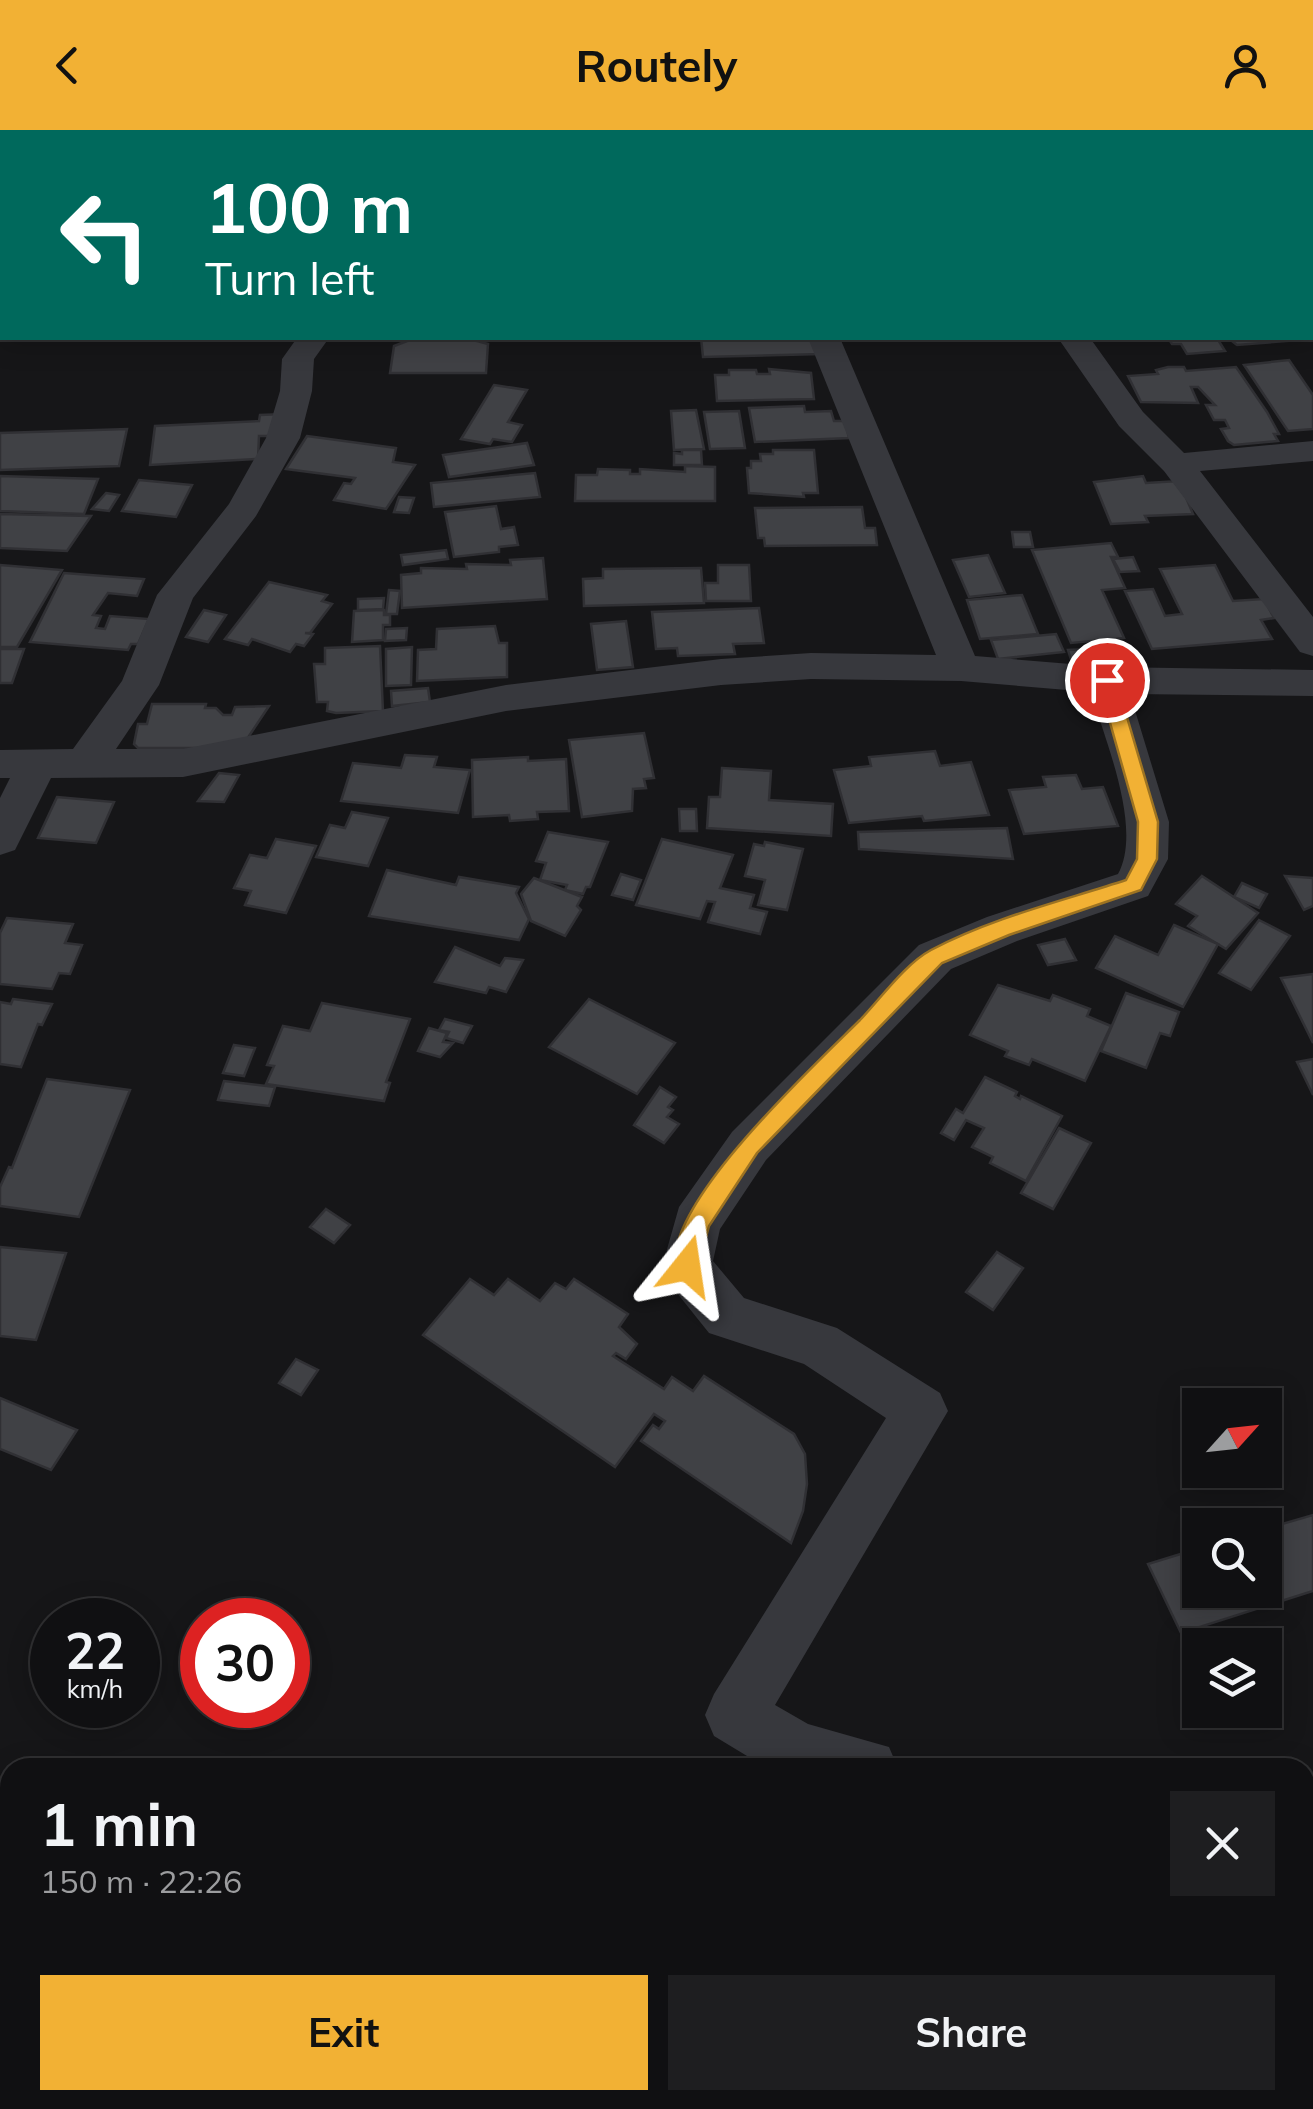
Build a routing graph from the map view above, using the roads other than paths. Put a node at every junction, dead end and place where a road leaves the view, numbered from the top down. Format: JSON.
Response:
{"nodes":[{"id":1,"x":312,"y":340,"type":"edge"},
{"id":2,"x":825,"y":340,"type":"edge"},
{"id":3,"x":1075,"y":340,"type":"edge"},
{"id":4,"x":1313,"y":451,"type":"edge"},
{"id":5,"x":1176,"y":464,"type":"junction"},
{"id":6,"x":1313,"y":642,"type":"edge"},
{"id":7,"x":961,"y":668,"type":"junction"},
{"id":8,"x":1107,"y":680,"type":"junction"},
{"id":9,"x":1313,"y":682,"type":"edge"},
{"id":10,"x":86,"y":761,"type":"junction"},
{"id":11,"x":18,"y":765,"type":"edge"},
{"id":12,"x":0,"y":839,"type":"edge"},
{"id":13,"x":824,"y":1758,"type":"edge"}],
"edges":[{"from":1,"to":10,"type":"street"},
{"from":2,"to":7,"type":"street"},
{"from":3,"to":5,"type":"street"},
{"from":4,"to":5,"type":"street"},
{"from":5,"to":6,"type":"street"},
{"from":7,"to":8,"type":"street"},
{"from":7,"to":10,"type":"street"},
{"from":8,"to":9,"type":"street"},
{"from":8,"to":13,"type":"street"},
{"from":10,"to":11,"type":"street"},
{"from":11,"to":12,"type":"street"}]}
